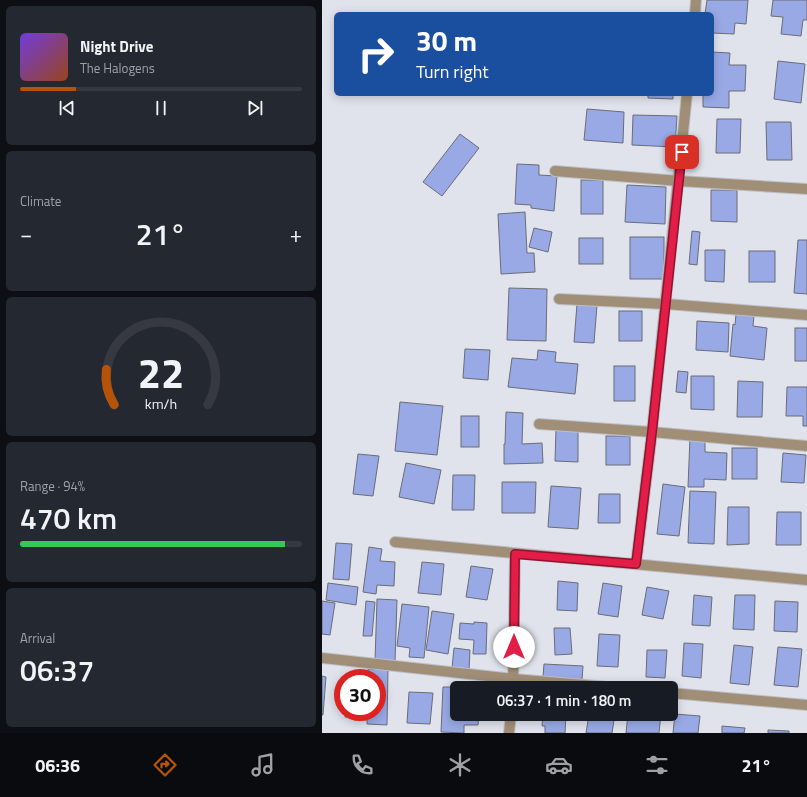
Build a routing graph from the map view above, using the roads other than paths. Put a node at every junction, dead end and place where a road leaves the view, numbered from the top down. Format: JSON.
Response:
{"nodes":[{"id":1,"x":696,"y":0,"type":"edge"},
{"id":2,"x":695,"y":12,"type":"edge"},
{"id":3,"x":687,"y":96,"type":"edge"},
{"id":4,"x":555,"y":171,"type":"dead end"},
{"id":5,"x":679,"y":181,"type":"junction"},
{"id":6,"x":807,"y":189,"type":"edge"},
{"id":7,"x":559,"y":298,"type":"dead end"},
{"id":8,"x":666,"y":304,"type":"junction"},
{"id":9,"x":807,"y":315,"type":"edge"},
{"id":10,"x":539,"y":424,"type":"dead end"},
{"id":11,"x":652,"y":432,"type":"junction"},
{"id":12,"x":807,"y":446,"type":"edge"},
{"id":13,"x":395,"y":542,"type":"dead end"},
{"id":14,"x":515,"y":554,"type":"junction"},
{"id":15,"x":636,"y":564,"type":"junction"},
{"id":16,"x":807,"y":580,"type":"edge"},
{"id":17,"x":322,"y":658,"type":"edge"},
{"id":18,"x":499,"y":681,"type":"edge"},
{"id":19,"x":514,"y":681,"type":"edge"},
{"id":20,"x":678,"y":694,"type":"edge"},
{"id":21,"x":807,"y":705,"type":"edge"},
{"id":22,"x":510,"y":721,"type":"edge"},
{"id":23,"x":509,"y":733,"type":"edge"}],
"edges":[{"from":1,"to":2,"type":"street"},
{"from":3,"to":5,"type":"street"},
{"from":4,"to":5,"type":"street"},
{"from":5,"to":6,"type":"street"},
{"from":5,"to":8,"type":"street"},
{"from":7,"to":8,"type":"street"},
{"from":8,"to":9,"type":"street"},
{"from":8,"to":11,"type":"street"},
{"from":10,"to":11,"type":"street"},
{"from":11,"to":12,"type":"street"},
{"from":11,"to":15,"type":"street"},
{"from":13,"to":14,"type":"street"},
{"from":14,"to":15,"type":"street"},
{"from":14,"to":19,"type":"street"},
{"from":15,"to":16,"type":"street"},
{"from":17,"to":18,"type":"street"},
{"from":20,"to":21,"type":"street"},
{"from":22,"to":23,"type":"street"}]}
